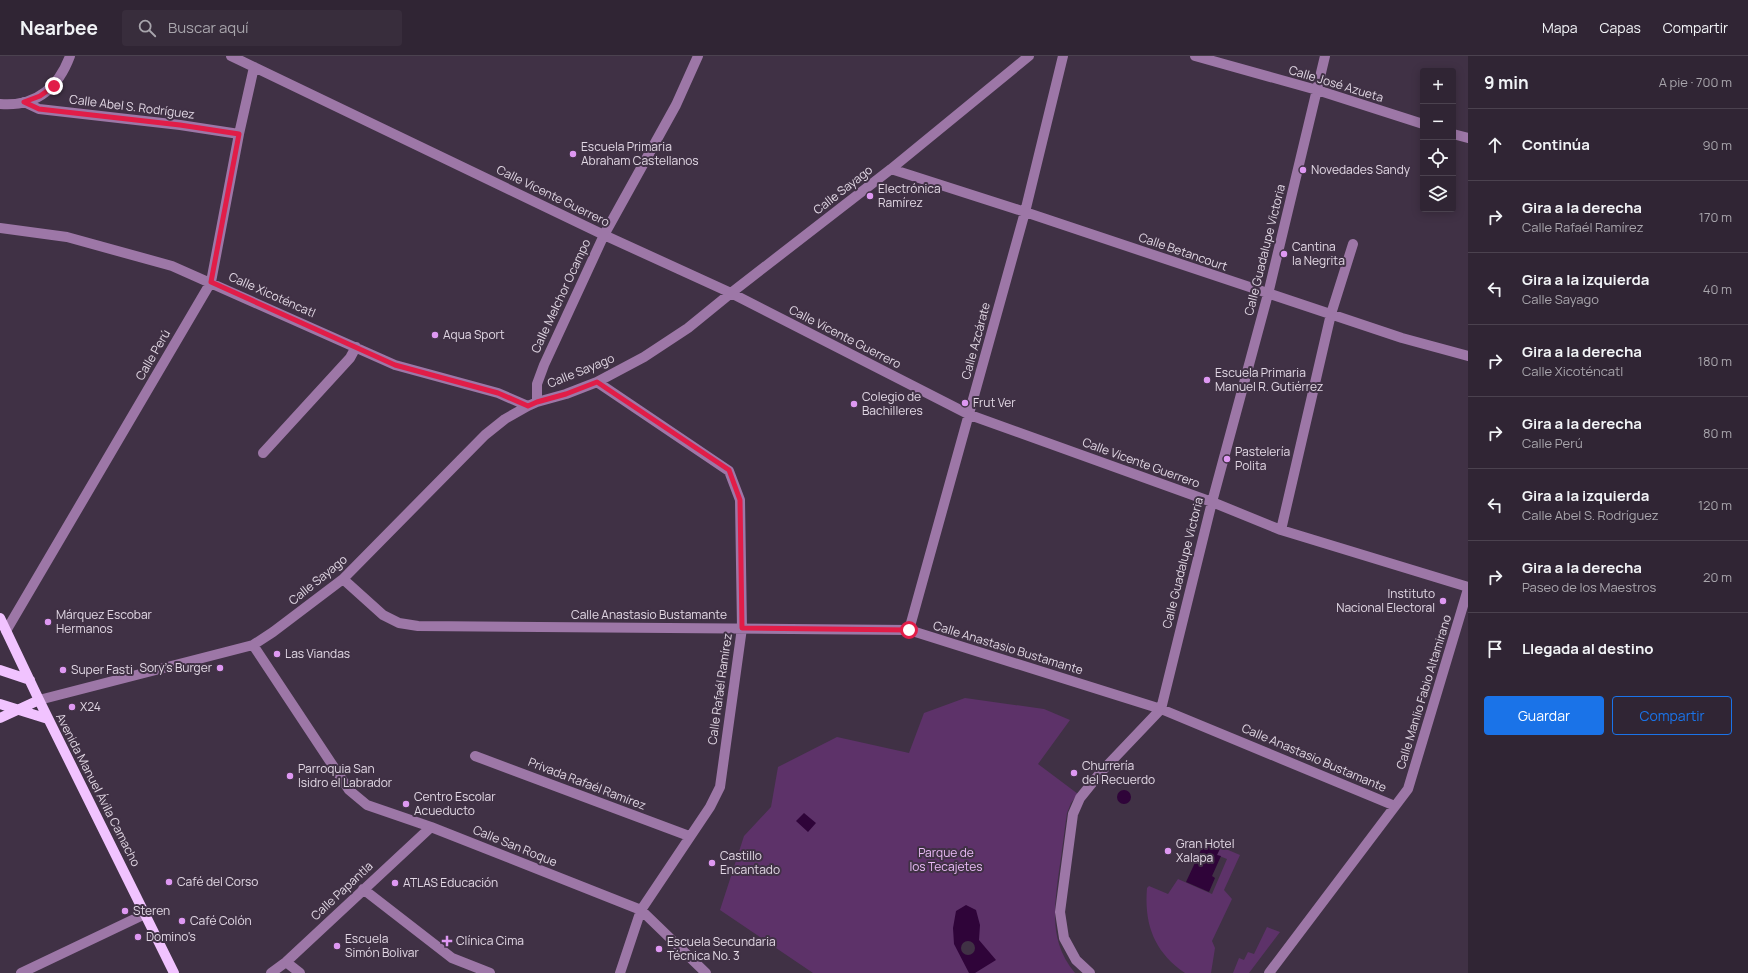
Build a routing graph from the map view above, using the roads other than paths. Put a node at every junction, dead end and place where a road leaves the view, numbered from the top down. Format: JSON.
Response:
{"nodes":[{"id":1,"x":70,"y":56,"type":"edge"},
{"id":2,"x":231,"y":56,"type":"edge"},
{"id":3,"x":698,"y":56,"type":"edge"},
{"id":4,"x":1029,"y":56,"type":"edge"},
{"id":5,"x":1063,"y":56,"type":"edge"},
{"id":6,"x":1195,"y":56,"type":"edge"},
{"id":7,"x":1325,"y":56,"type":"edge"},
{"id":8,"x":254,"y":67,"type":"junction"},
{"id":9,"x":1317,"y":90,"type":"junction"},
{"id":10,"x":24,"y":102,"type":"junction"},
{"id":11,"x":0,"y":104,"type":"edge"},
{"id":12,"x":1420,"y":123,"type":"edge"},
{"id":13,"x":239,"y":134,"type":"junction"},
{"id":14,"x":1456,"y":135,"type":"edge"},
{"id":15,"x":1468,"y":138,"type":"edge"},
{"id":16,"x":891,"y":169,"type":"junction"},
{"id":17,"x":1025,"y":212,"type":"junction"},
{"id":18,"x":0,"y":228,"type":"edge"},
{"id":19,"x":604,"y":235,"type":"junction"},
{"id":20,"x":1353,"y":244,"type":"dead end"},
{"id":21,"x":211,"y":282,"type":"junction"},
{"id":22,"x":731,"y":293,"type":"junction"},
{"id":23,"x":1268,"y":294,"type":"junction"},
{"id":24,"x":1331,"y":314,"type":"junction"},
{"id":25,"x":356,"y":347,"type":"junction"},
{"id":26,"x":1468,"y":356,"type":"edge"},
{"id":27,"x":597,"y":382,"type":"junction"},
{"id":28,"x":533,"y":404,"type":"junction"},
{"id":29,"x":970,"y":415,"type":"junction"},
{"id":30,"x":263,"y":453,"type":"dead end"},
{"id":31,"x":1212,"y":502,"type":"junction"},
{"id":32,"x":1281,"y":530,"type":"junction"},
{"id":33,"x":343,"y":579,"type":"junction"},
{"id":34,"x":1468,"y":588,"type":"edge"},
{"id":35,"x":0,"y":618,"type":"edge"},
{"id":36,"x":742,"y":628,"type":"junction"},
{"id":37,"x":909,"y":630,"type":"junction"},
{"id":38,"x":6,"y":631,"type":"junction"},
{"id":39,"x":253,"y":645,"type":"junction"},
{"id":40,"x":0,"y":670,"type":"edge"},
{"id":41,"x":30,"y":680,"type":"junction"},
{"id":42,"x":39,"y":700,"type":"junction"},
{"id":43,"x":0,"y":704,"type":"edge"},
{"id":44,"x":1161,"y":709,"type":"junction"},
{"id":45,"x":17,"y":711,"type":"junction"},
{"id":46,"x":0,"y":718,"type":"edge"},
{"id":47,"x":48,"y":719,"type":"junction"},
{"id":48,"x":476,"y":756,"type":"dead end"},
{"id":49,"x":1395,"y":806,"type":"junction"},
{"id":50,"x":430,"y":827,"type":"junction"},
{"id":51,"x":689,"y":836,"type":"junction"},
{"id":52,"x":363,"y":889,"type":"junction"},
{"id":53,"x":640,"y":910,"type":"junction"},
{"id":54,"x":145,"y":914,"type":"junction"},
{"id":55,"x":286,"y":962,"type":"junction"},
{"id":56,"x":21,"y":973,"type":"edge"},
{"id":57,"x":174,"y":973,"type":"edge"},
{"id":58,"x":271,"y":973,"type":"edge"},
{"id":59,"x":300,"y":973,"type":"edge"},
{"id":60,"x":490,"y":973,"type":"edge"},
{"id":61,"x":620,"y":973,"type":"edge"},
{"id":62,"x":706,"y":973,"type":"edge"},
{"id":63,"x":1090,"y":973,"type":"edge"},
{"id":64,"x":1269,"y":973,"type":"edge"}],
"edges":[{"from":1,"to":10,"type":"street"},
{"from":2,"to":8,"type":"street","name":"Calle Vicente Guerrero"},
{"from":3,"to":19,"type":"street","name":"Calle Melchor Ocampo"},
{"from":4,"to":16,"type":"street","name":"Calle Sayago"},
{"from":5,"to":17,"type":"street","name":"Calle Azcárate"},
{"from":6,"to":9,"type":"street","name":"Calle José Azueta"},
{"from":7,"to":9,"type":"street","name":"Calle Guadalupe Victoria"},
{"from":8,"to":13,"type":"street","name":"Calle Perú"},
{"from":8,"to":19,"type":"street","name":"Calle Vicente Guerrero"},
{"from":9,"to":12,"type":"street","name":"Calle José Azueta"},
{"from":9,"to":23,"type":"street","name":"Calle Guadalupe Victoria"},
{"from":10,"to":11,"type":"street"},
{"from":10,"to":13,"type":"street","name":"Calle Abel S. Rodríguez"},
{"from":13,"to":21,"type":"street","name":"Calle Perú"},
{"from":14,"to":15,"type":"street"},
{"from":16,"to":17,"type":"street","name":"Calle Betancourt"},
{"from":16,"to":22,"type":"street","name":"Calle Sayago"},
{"from":17,"to":23,"type":"street","name":"Calle Betancourt"},
{"from":17,"to":29,"type":"street","name":"Calle Azcárate"},
{"from":18,"to":21,"type":"street","name":"Calle Xicoténcatl"},
{"from":19,"to":22,"type":"street","name":"Calle Vicente Guerrero"},
{"from":19,"to":28,"type":"street","name":"Calle Melchor Ocampo"},
{"from":20,"to":24,"type":"street"},
{"from":21,"to":25,"type":"street","name":"Calle Xicoténcatl"},
{"from":21,"to":38,"type":"street","name":"Calle Perú"},
{"from":22,"to":27,"type":"street","name":"Calle Sayago"},
{"from":22,"to":29,"type":"street","name":"Calle Vicente Guerrero"},
{"from":23,"to":24,"type":"street","name":"Calle Betancourt"},
{"from":23,"to":31,"type":"street","name":"Calle Guadalupe Victoria"},
{"from":24,"to":26,"type":"street","name":"Calle Betancourt"},
{"from":24,"to":32,"type":"street"},
{"from":25,"to":28,"type":"street","name":"Calle Xicoténcatl"},
{"from":25,"to":30,"type":"street"},
{"from":27,"to":28,"type":"street","name":"Calle Sayago"},
{"from":27,"to":36,"type":"street","name":"Calle Rafaél Ramírez"},
{"from":28,"to":33,"type":"street","name":"Calle Sayago"},
{"from":29,"to":31,"type":"street","name":"Calle Vicente Guerrero"},
{"from":29,"to":37,"type":"street","name":"Calle Azcárate"},
{"from":31,"to":32,"type":"street","name":"Calle Vicente Guerrero"},
{"from":31,"to":44,"type":"street","name":"Calle Guadalupe Victoria"},
{"from":32,"to":34,"type":"street","name":"Calle Vicente Guerrero"},
{"from":33,"to":36,"type":"street","name":"Calle Anastasio Bustamante"},
{"from":33,"to":39,"type":"street","name":"Calle Sayago"},
{"from":34,"to":49,"type":"street","name":"Calle Manlio Fabio Altamirano"},
{"from":35,"to":38,"type":"main road","name":"Avenida Manuel Ávila Camacho"},
{"from":36,"to":37,"type":"street","name":"Calle Anastasio Bustamante"},
{"from":36,"to":51,"type":"street","name":"Calle Rafaél Ramírez"},
{"from":37,"to":44,"type":"street","name":"Calle Anastasio Bustamante"},
{"from":38,"to":41,"type":"main road","name":"Avenida Manuel Ávila Camacho"},
{"from":39,"to":42,"type":"street","name":"Calle Sayago"},
{"from":39,"to":50,"type":"street","name":"Calle San Roque"},
{"from":40,"to":41,"type":"main road"},
{"from":41,"to":42,"type":"main road","name":"Avenida Manuel Ávila Camacho"},
{"from":42,"to":45,"type":"main road"},
{"from":42,"to":47,"type":"main road","name":"Avenida Manuel Ávila Camacho"},
{"from":43,"to":45,"type":"main road"},
{"from":44,"to":49,"type":"street","name":"Calle Anastasio Bustamante"},
{"from":44,"to":63,"type":"street","name":"Calle Guadalupe Victoria"},
{"from":45,"to":46,"type":"main road"},
{"from":45,"to":47,"type":"main road"},
{"from":47,"to":54,"type":"main road","name":"Avenida Manuel Ávila Camacho"},
{"from":48,"to":51,"type":"street","name":"Privada Rafaél Ramírez"},
{"from":49,"to":64,"type":"street","name":"Calle Manlio Fabio Altamirano"},
{"from":50,"to":52,"type":"street","name":"Calle Papantla"},
{"from":50,"to":53,"type":"street","name":"Calle San Roque"},
{"from":51,"to":53,"type":"street","name":"Calle Rafaél Ramírez"},
{"from":52,"to":55,"type":"street","name":"Calle Papantla"},
{"from":52,"to":60,"type":"street"},
{"from":53,"to":61,"type":"street","name":"Calle Rafaél Ramírez"},
{"from":53,"to":62,"type":"street","name":"Calle San Roque"},
{"from":54,"to":56,"type":"street"},
{"from":54,"to":57,"type":"main road","name":"Avenida Manuel Ávila Camacho"},
{"from":55,"to":58,"type":"street","name":"Calle Papantla"},
{"from":55,"to":59,"type":"street"}]}
